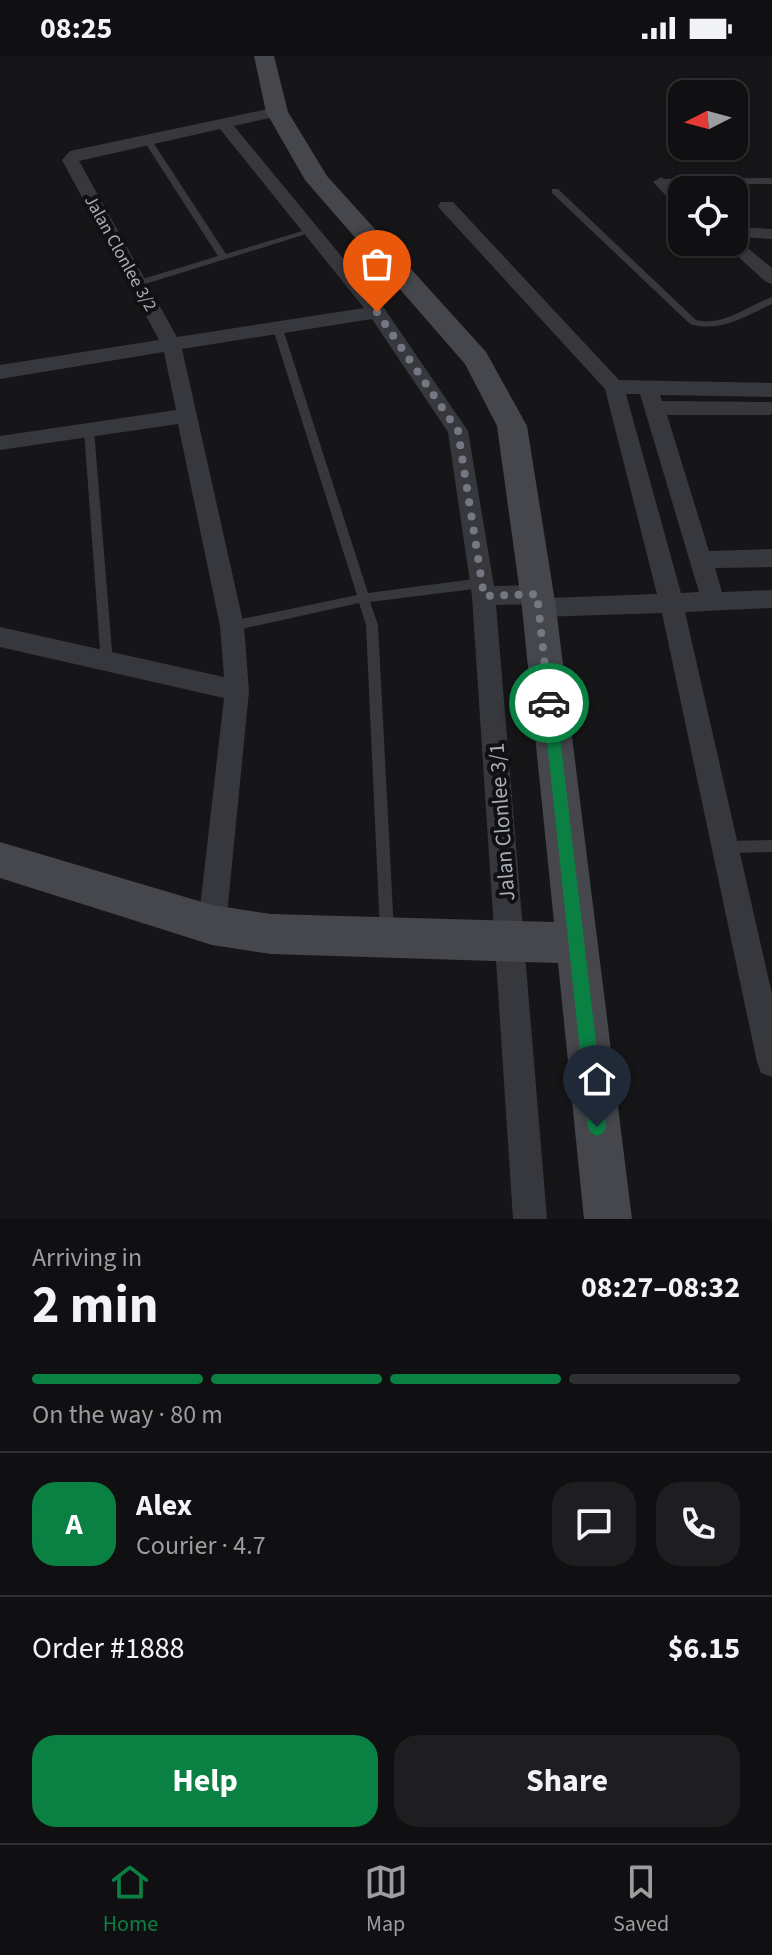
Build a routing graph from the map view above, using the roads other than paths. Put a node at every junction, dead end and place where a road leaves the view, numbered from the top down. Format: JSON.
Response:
{"nodes":[{"id":1,"x":264,"y":56,"type":"edge"},
{"id":2,"x":277,"y":112,"type":"junction"},
{"id":3,"x":223,"y":122,"type":"junction"},
{"id":4,"x":146,"y":138,"type":"junction"},
{"id":5,"x":772,"y":181,"type":"edge"},
{"id":6,"x":661,"y":182,"type":"joint"},
{"id":7,"x":668,"y":189,"type":"edge"},
{"id":8,"x":555,"y":191,"type":"dead end"},
{"id":9,"x":447,"y":206,"type":"dead end"},
{"id":10,"x":312,"y":231,"type":"junction"},
{"id":11,"x":748,"y":233,"type":"edge"},
{"id":12,"x":772,"y":234,"type":"edge"},
{"id":13,"x":747,"y":256,"type":"edge"},
{"id":14,"x":224,"y":258,"type":"junction"},
{"id":15,"x":772,"y":278,"type":"edge"},
{"id":16,"x":139,"y":283,"type":"junction"},
{"id":17,"x":772,"y":300,"type":"edge"},
{"id":18,"x":377,"y":312,"type":"junction"},
{"id":19,"x":278,"y":329,"type":"junction"},
{"id":20,"x":172,"y":346,"type":"junction"},
{"id":21,"x":0,"y":372,"type":"edge"},
{"id":22,"x":614,"y":387,"type":"junction"},
{"id":23,"x":651,"y":398,"type":"junction"},
{"id":24,"x":769,"y":401,"type":"edge"},
{"id":25,"x":185,"y":416,"type":"junction"},
{"id":26,"x":89,"y":430,"type":"junction"},
{"id":27,"x":0,"y":443,"type":"edge"},
{"id":28,"x":772,"y":558,"type":"edge"},
{"id":29,"x":701,"y":560,"type":"junction"},
{"id":30,"x":483,"y":590,"type":"junction"},
{"id":31,"x":363,"y":598,"type":"junction"},
{"id":32,"x":772,"y":599,"type":"edge"},
{"id":33,"x":713,"y":600,"type":"junction"},
{"id":34,"x":538,"y":601,"type":"junction"},
{"id":35,"x":671,"y":601,"type":"junction"},
{"id":36,"x":232,"y":626,"type":"junction"},
{"id":37,"x":0,"y":637,"type":"edge"},
{"id":38,"x":107,"y":663,"type":"junction"},
{"id":39,"x":237,"y":691,"type":"junction"},
{"id":40,"x":772,"y":846,"type":"edge"},
{"id":41,"x":725,"y":847,"type":"junction"},
{"id":42,"x":0,"y":860,"type":"edge"},
{"id":43,"x":212,"y":925,"type":"junction"},
{"id":44,"x":388,"y":939,"type":"junction"},
{"id":45,"x":509,"y":941,"type":"junction"},
{"id":46,"x":575,"y":943,"type":"junction"},
{"id":47,"x":772,"y":1062,"type":"edge"},
{"id":48,"x":530,"y":1219,"type":"edge"},
{"id":49,"x":608,"y":1219,"type":"edge"}],
"edges":[{"from":1,"to":2,"type":"street"},
{"from":2,"to":3,"type":"street"},
{"from":2,"to":34,"type":"street"},
{"from":3,"to":4,"type":"street"},
{"from":3,"to":10,"type":"street","name":"Jalan Clonlee 3/1"},
{"from":4,"to":14,"type":"lane"},
{"from":4,"to":16,"type":"street","name":"Jalan Clonlee 3/2"},
{"from":5,"to":6,"type":"lane"},
{"from":6,"to":7,"type":"street"},
{"from":8,"to":17,"type":"lane"},
{"from":9,"to":22,"type":"street"},
{"from":10,"to":14,"type":"lane"},
{"from":10,"to":18,"type":"street","name":"Jalan Clonlee 3/1"},
{"from":11,"to":12,"type":"street"},
{"from":13,"to":15,"type":"street"},
{"from":14,"to":16,"type":"lane"},
{"from":16,"to":20,"type":"street","name":"Jalan Clonlee 3/2"},
{"from":18,"to":19,"type":"street"},
{"from":18,"to":30,"type":"street","name":"Jalan Clonlee 3/1"},
{"from":19,"to":20,"type":"street"},
{"from":19,"to":31,"type":"lane"},
{"from":20,"to":21,"type":"street"},
{"from":20,"to":25,"type":"street","name":"Jalan Clonlee 3/2"},
{"from":22,"to":23,"type":"street"},
{"from":22,"to":35,"type":"street"},
{"from":23,"to":24,"type":"street"},
{"from":23,"to":29,"type":"street"},
{"from":25,"to":26,"type":"street"},
{"from":25,"to":36,"type":"street","name":"Jalan Clonlee 3/2"},
{"from":26,"to":27,"type":"street"},
{"from":26,"to":38,"type":"lane"},
{"from":28,"to":29,"type":"street"},
{"from":29,"to":33,"type":"street"},
{"from":30,"to":31,"type":"lane"},
{"from":30,"to":34,"type":"street"},
{"from":30,"to":45,"type":"street","name":"Jalan Clonlee 3/1"},
{"from":31,"to":36,"type":"lane"},
{"from":31,"to":44,"type":"lane"},
{"from":32,"to":33,"type":"street"},
{"from":33,"to":35,"type":"street"},
{"from":34,"to":35,"type":"street"},
{"from":34,"to":46,"type":"street"},
{"from":35,"to":41,"type":"street"},
{"from":36,"to":39,"type":"street","name":"Jalan Clonlee 3/2"},
{"from":37,"to":38,"type":"street"},
{"from":38,"to":39,"type":"street"},
{"from":39,"to":43,"type":"street","name":"Jalan Clonlee 3/2"},
{"from":40,"to":41,"type":"lane"},
{"from":41,"to":47,"type":"street"},
{"from":42,"to":43,"type":"street"},
{"from":43,"to":44,"type":"street"},
{"from":44,"to":45,"type":"street"},
{"from":45,"to":46,"type":"street"},
{"from":45,"to":48,"type":"street","name":"Jalan Clonlee 3/1"},
{"from":46,"to":49,"type":"street"}]}
